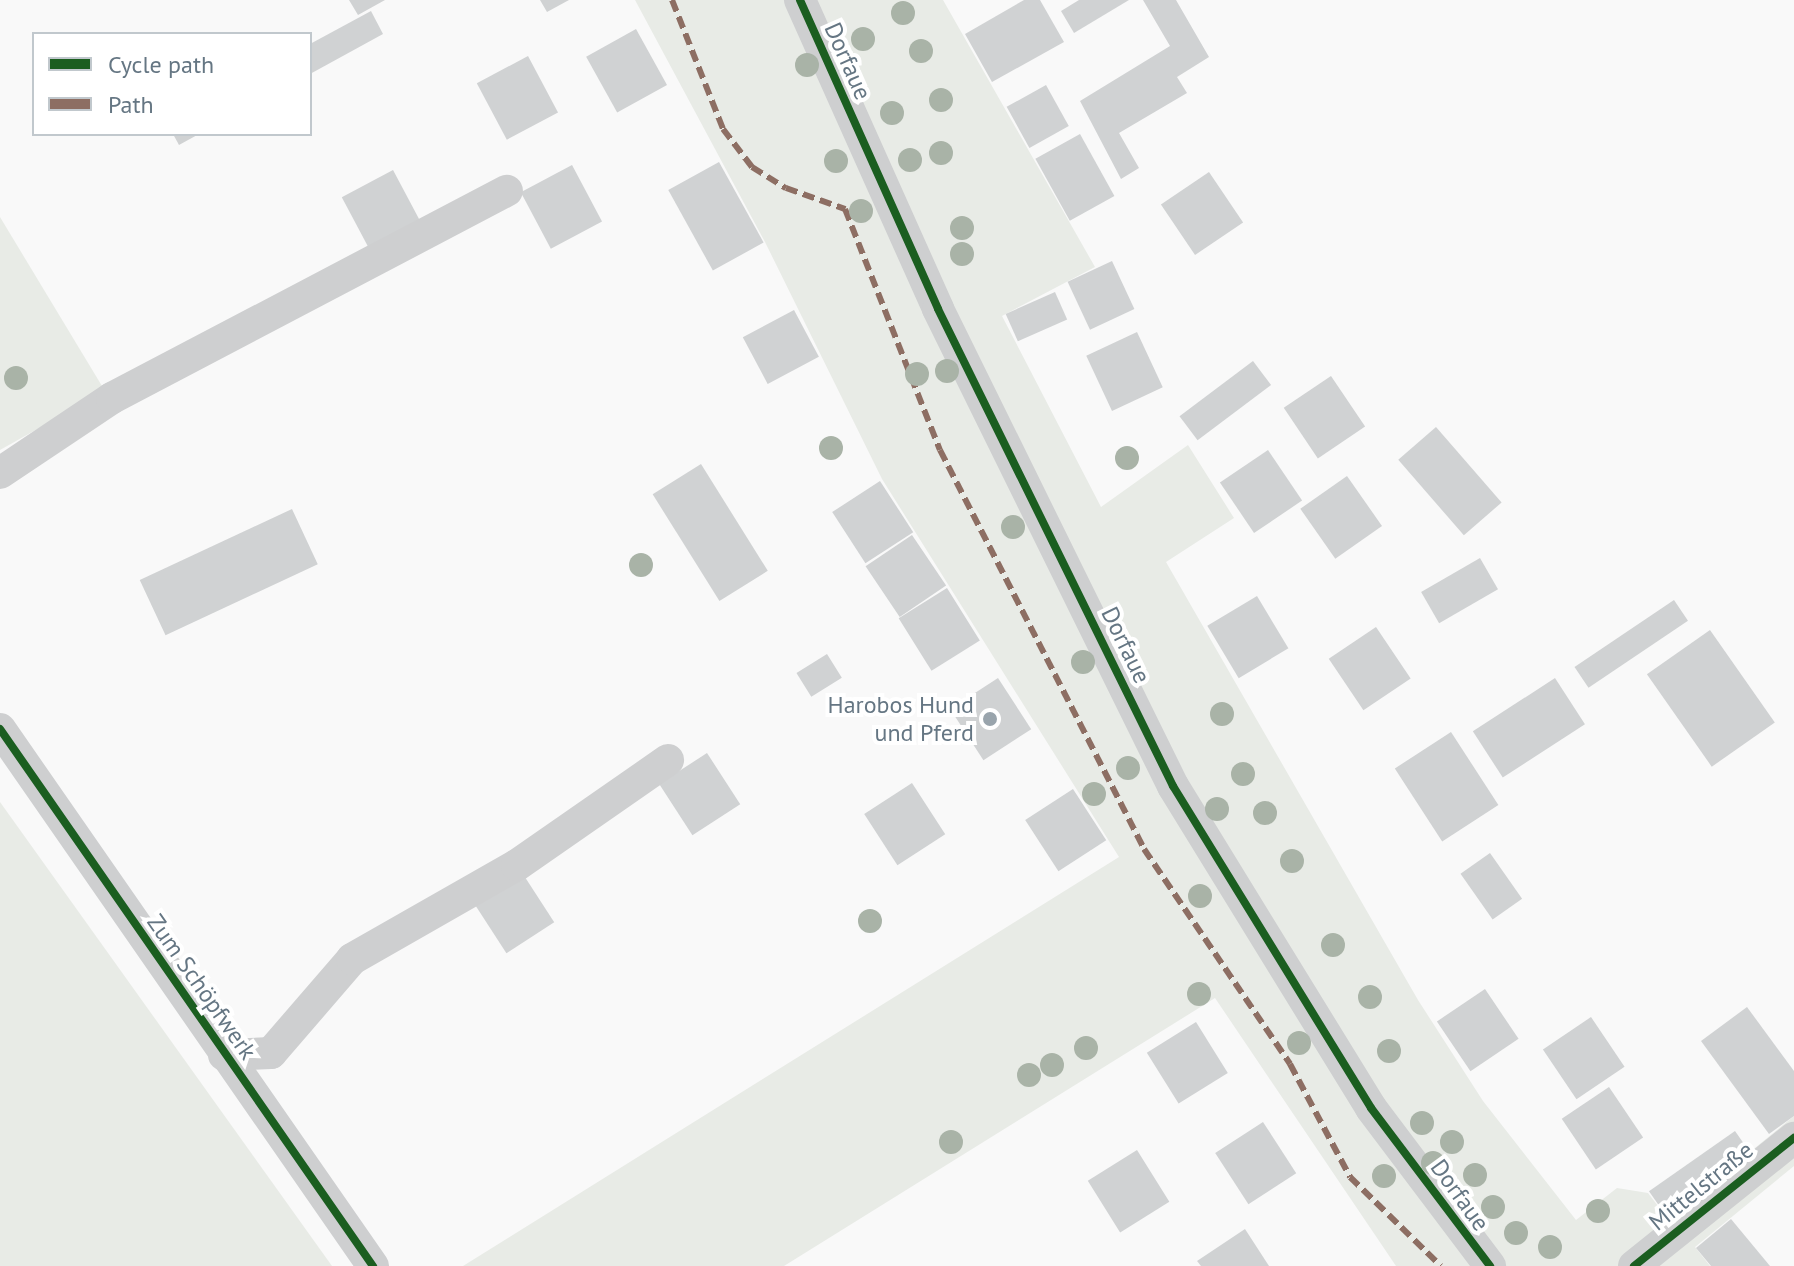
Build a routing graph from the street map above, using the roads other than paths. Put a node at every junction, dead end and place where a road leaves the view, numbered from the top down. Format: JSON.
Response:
{"nodes":[{"id":1,"x":800,"y":0,"type":"edge"},
{"id":2,"x":507,"y":191,"type":"dead end"},
{"id":3,"x":0,"y":473,"type":"edge"},
{"id":4,"x":0,"y":729,"type":"edge"},
{"id":5,"x":668,"y":760,"type":"dead end"},
{"id":6,"x":224,"y":1055,"type":"junction"},
{"id":7,"x":1794,"y":1138,"type":"edge"},
{"id":8,"x":373,"y":1266,"type":"edge"},
{"id":9,"x":1490,"y":1266,"type":"edge"},
{"id":10,"x":1634,"y":1266,"type":"edge"}],
"edges":[{"from":1,"to":9,"type":"street","name":"Dorfaue"},
{"from":2,"to":3,"type":"street"},
{"from":4,"to":6,"type":"street","name":"Zum Schöpfwerk"},
{"from":5,"to":6,"type":"street"},
{"from":6,"to":8,"type":"street","name":"Zum Schöpfwerk"},
{"from":7,"to":10,"type":"street","name":"Mittelstraße"}]}
